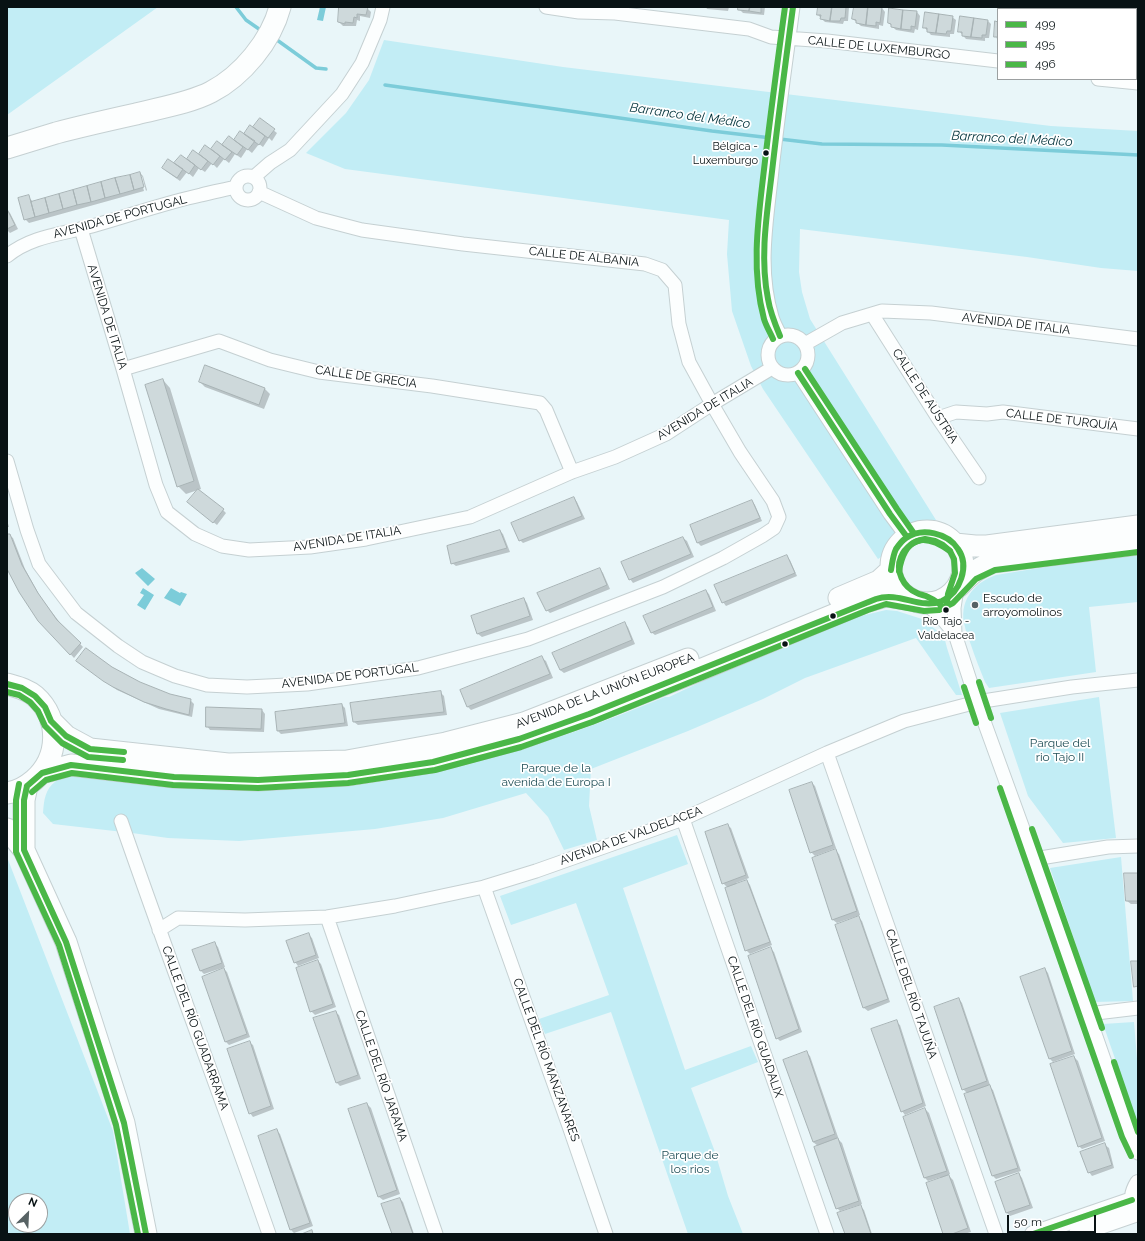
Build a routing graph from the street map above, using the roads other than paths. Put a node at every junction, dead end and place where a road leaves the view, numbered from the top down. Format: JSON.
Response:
{"nodes":[{"id":1,"x":280,"y":7,"type":"edge"},
{"id":2,"x":383,"y":7,"type":"edge"},
{"id":3,"x":546,"y":7,"type":"edge"},
{"id":4,"x":793,"y":7,"type":"edge"},
{"id":5,"x":789,"y":39,"type":"junction"},
{"id":6,"x":997,"y":61,"type":"edge"},
{"id":7,"x":1108,"y":80,"type":"edge"},
{"id":8,"x":1138,"y":83,"type":"edge"},
{"id":9,"x":7,"y":148,"type":"edge"},
{"id":10,"x":254,"y":177,"type":"junction"},
{"id":11,"x":236,"y":187,"type":"junction"},
{"id":12,"x":260,"y":192,"type":"junction"},
{"id":13,"x":81,"y":229,"type":"junction"},
{"id":14,"x":7,"y":256,"type":"edge"},
{"id":15,"x":872,"y":314,"type":"junction"},
{"id":16,"x":780,"y":336,"type":"junction"},
{"id":17,"x":1138,"y":339,"type":"edge"},
{"id":18,"x":805,"y":344,"type":"junction"},
{"id":19,"x":772,"y":368,"type":"junction"},
{"id":20,"x":123,"y":369,"type":"junction"},
{"id":21,"x":798,"y":373,"type":"junction"},
{"id":22,"x":712,"y":404,"type":"junction"},
{"id":23,"x":938,"y":418,"type":"junction"},
{"id":24,"x":1138,"y":429,"type":"edge"},
{"id":25,"x":7,"y":461,"type":"edge"},
{"id":26,"x":572,"y":472,"type":"junction"},
{"id":27,"x":979,"y":478,"type":"dead end"},
{"id":28,"x":779,"y":517,"type":"joint"},
{"id":29,"x":1138,"y":526,"type":"edge"},
{"id":30,"x":907,"y":537,"type":"junction"},
{"id":31,"x":954,"y":544,"type":"junction"},
{"id":32,"x":1138,"y":544,"type":"edge"},
{"id":33,"x":891,"y":570,"type":"junction"},
{"id":34,"x":958,"y":587,"type":"junction"},
{"id":35,"x":919,"y":602,"type":"junction"},
{"id":36,"x":955,"y":634,"type":"junction"},
{"id":37,"x":7,"y":672,"type":"edge"},
{"id":38,"x":1138,"y":680,"type":"edge"},
{"id":39,"x":15,"y":686,"type":"edge"},
{"id":40,"x":977,"y":702,"type":"junction"},
{"id":41,"x":51,"y":720,"type":"junction"},
{"id":42,"x":827,"y":753,"type":"junction"},
{"id":43,"x":35,"y":780,"type":"junction"},
{"id":44,"x":7,"y":793,"type":"edge"},
{"id":45,"x":683,"y":819,"type":"junction"},
{"id":46,"x":122,"y":822,"type":"dead end"},
{"id":47,"x":7,"y":829,"type":"edge"},
{"id":48,"x":1138,"y":846,"type":"edge"},
{"id":49,"x":24,"y":850,"type":"junction"},
{"id":50,"x":1034,"y":859,"type":"junction"},
{"id":51,"x":484,"y":887,"type":"junction"},
{"id":52,"x":327,"y":917,"type":"junction"},
{"id":53,"x":158,"y":930,"type":"junction"},
{"id":54,"x":1138,"y":1008,"type":"edge"},
{"id":55,"x":1088,"y":1014,"type":"junction"},
{"id":56,"x":1138,"y":1153,"type":"edge"},
{"id":57,"x":1138,"y":1183,"type":"edge"},
{"id":58,"x":1135,"y":1210,"type":"edge"},
{"id":59,"x":146,"y":1234,"type":"edge"},
{"id":60,"x":269,"y":1234,"type":"edge"},
{"id":61,"x":436,"y":1234,"type":"edge"},
{"id":62,"x":606,"y":1234,"type":"edge"},
{"id":63,"x":827,"y":1234,"type":"edge"},
{"id":64,"x":996,"y":1234,"type":"edge"},
{"id":65,"x":1033,"y":1234,"type":"edge"},
{"id":66,"x":1077,"y":1234,"type":"edge"}],
"edges":[{"from":1,"to":9,"type":"main road"},
{"from":2,"to":10,"type":"street"},
{"from":3,"to":5,"type":"street","name":"CALLE DE LUXEMBURGO"},
{"from":4,"to":5,"type":"street"},
{"from":5,"to":6,"type":"street","name":"CALLE DE LUXEMBURGO"},
{"from":5,"to":16,"type":"street"},
{"from":7,"to":8,"type":"street"},
{"from":10,"to":11,"type":"street"},
{"from":10,"to":12,"type":"street"},
{"from":11,"to":12,"type":"street"},
{"from":11,"to":13,"type":"street","name":"AVENIDA DE PORTUGAL"},
{"from":12,"to":22,"type":"street","name":"CALLE DE ALBANIA"},
{"from":13,"to":14,"type":"street","name":"AVENIDA DE PORTUGAL"},
{"from":13,"to":20,"type":"street","name":"AVENIDA DE ITALIA"},
{"from":15,"to":17,"type":"street","name":"AVENIDA DE ITALIA"},
{"from":15,"to":18,"type":"street","name":"AVENIDA DE ITALIA"},
{"from":15,"to":23,"type":"street","name":"CALLE DE AUSTRIA"},
{"from":16,"to":18,"type":"street"},
{"from":16,"to":19,"type":"street"},
{"from":18,"to":21,"type":"street"},
{"from":19,"to":21,"type":"street"},
{"from":19,"to":22,"type":"street","name":"AVENIDA DE ITALIA"},
{"from":20,"to":26,"type":"street","name":"CALLE DE GRECIA"},
{"from":20,"to":26,"type":"street","name":"AVENIDA DE ITALIA"},
{"from":21,"to":30,"type":"street"},
{"from":22,"to":26,"type":"street","name":"AVENIDA DE ITALIA"},
{"from":22,"to":28,"type":"street","name":"CALLE DE ALBANIA"},
{"from":23,"to":24,"type":"street","name":"CALLE DE TURQUÍA"},
{"from":23,"to":27,"type":"street","name":"CALLE DE AUSTRIA"},
{"from":25,"to":28,"type":"street","name":"AVENIDA DE PORTUGAL"},
{"from":29,"to":31,"type":"main road"},
{"from":30,"to":31,"type":"main road"},
{"from":30,"to":33,"type":"main road"},
{"from":31,"to":34,"type":"main road"},
{"from":32,"to":34,"type":"main road"},
{"from":33,"to":35,"type":"main road"},
{"from":33,"to":41,"type":"main road","name":"AVENIDA DE LA UNIÓN EUROPEA"},
{"from":34,"to":35,"type":"main road"},
{"from":34,"to":36,"type":"street"},
{"from":35,"to":36,"type":"street"},
{"from":35,"to":43,"type":"main road","name":"AVENIDA DE LA UNIÓN EUROPEA"},
{"from":36,"to":40,"type":"street"},
{"from":37,"to":39,"type":"main road"},
{"from":38,"to":40,"type":"street","name":"AVENIDA DE VALDELACEA"},
{"from":39,"to":41,"type":"main road"},
{"from":40,"to":42,"type":"street","name":"AVENIDA DE VALDELACEA"},
{"from":40,"to":50,"type":"street"},
{"from":41,"to":43,"type":"main road"},
{"from":42,"to":45,"type":"street","name":"AVENIDA DE VALDELACEA"},
{"from":42,"to":64,"type":"street","name":"CALLE DEL RÍO TAJUÑA"},
{"from":43,"to":44,"type":"main road","name":"AVENIDA DE LA UNIÓN EUROPEA"},
{"from":43,"to":49,"type":"main road"},
{"from":45,"to":51,"type":"street","name":"AVENIDA DE VALDELACEA"},
{"from":45,"to":63,"type":"street","name":"CALLE DEL RÍO GUADALIX"},
{"from":46,"to":53,"type":"street","name":"CALLE DEL RÍO GUADARRAMA"},
{"from":47,"to":49,"type":"main road"},
{"from":48,"to":50,"type":"street"},
{"from":49,"to":59,"type":"main road"},
{"from":50,"to":55,"type":"street"},
{"from":51,"to":52,"type":"street","name":"AVENIDA DE VALDELACEA"},
{"from":51,"to":62,"type":"street","name":"CALLE DEL RÍO MANZANARES"},
{"from":52,"to":53,"type":"street","name":"AVENIDA DE VALDELACEA"},
{"from":52,"to":61,"type":"street","name":"CALLE DEL RÍO JARAMA"},
{"from":53,"to":60,"type":"street","name":"CALLE DEL RÍO GUADARRAMA"},
{"from":54,"to":55,"type":"street"},
{"from":55,"to":56,"type":"street"},
{"from":57,"to":58,"type":"street"},
{"from":58,"to":65,"type":"street"},
{"from":58,"to":66,"type":"street"}]}
